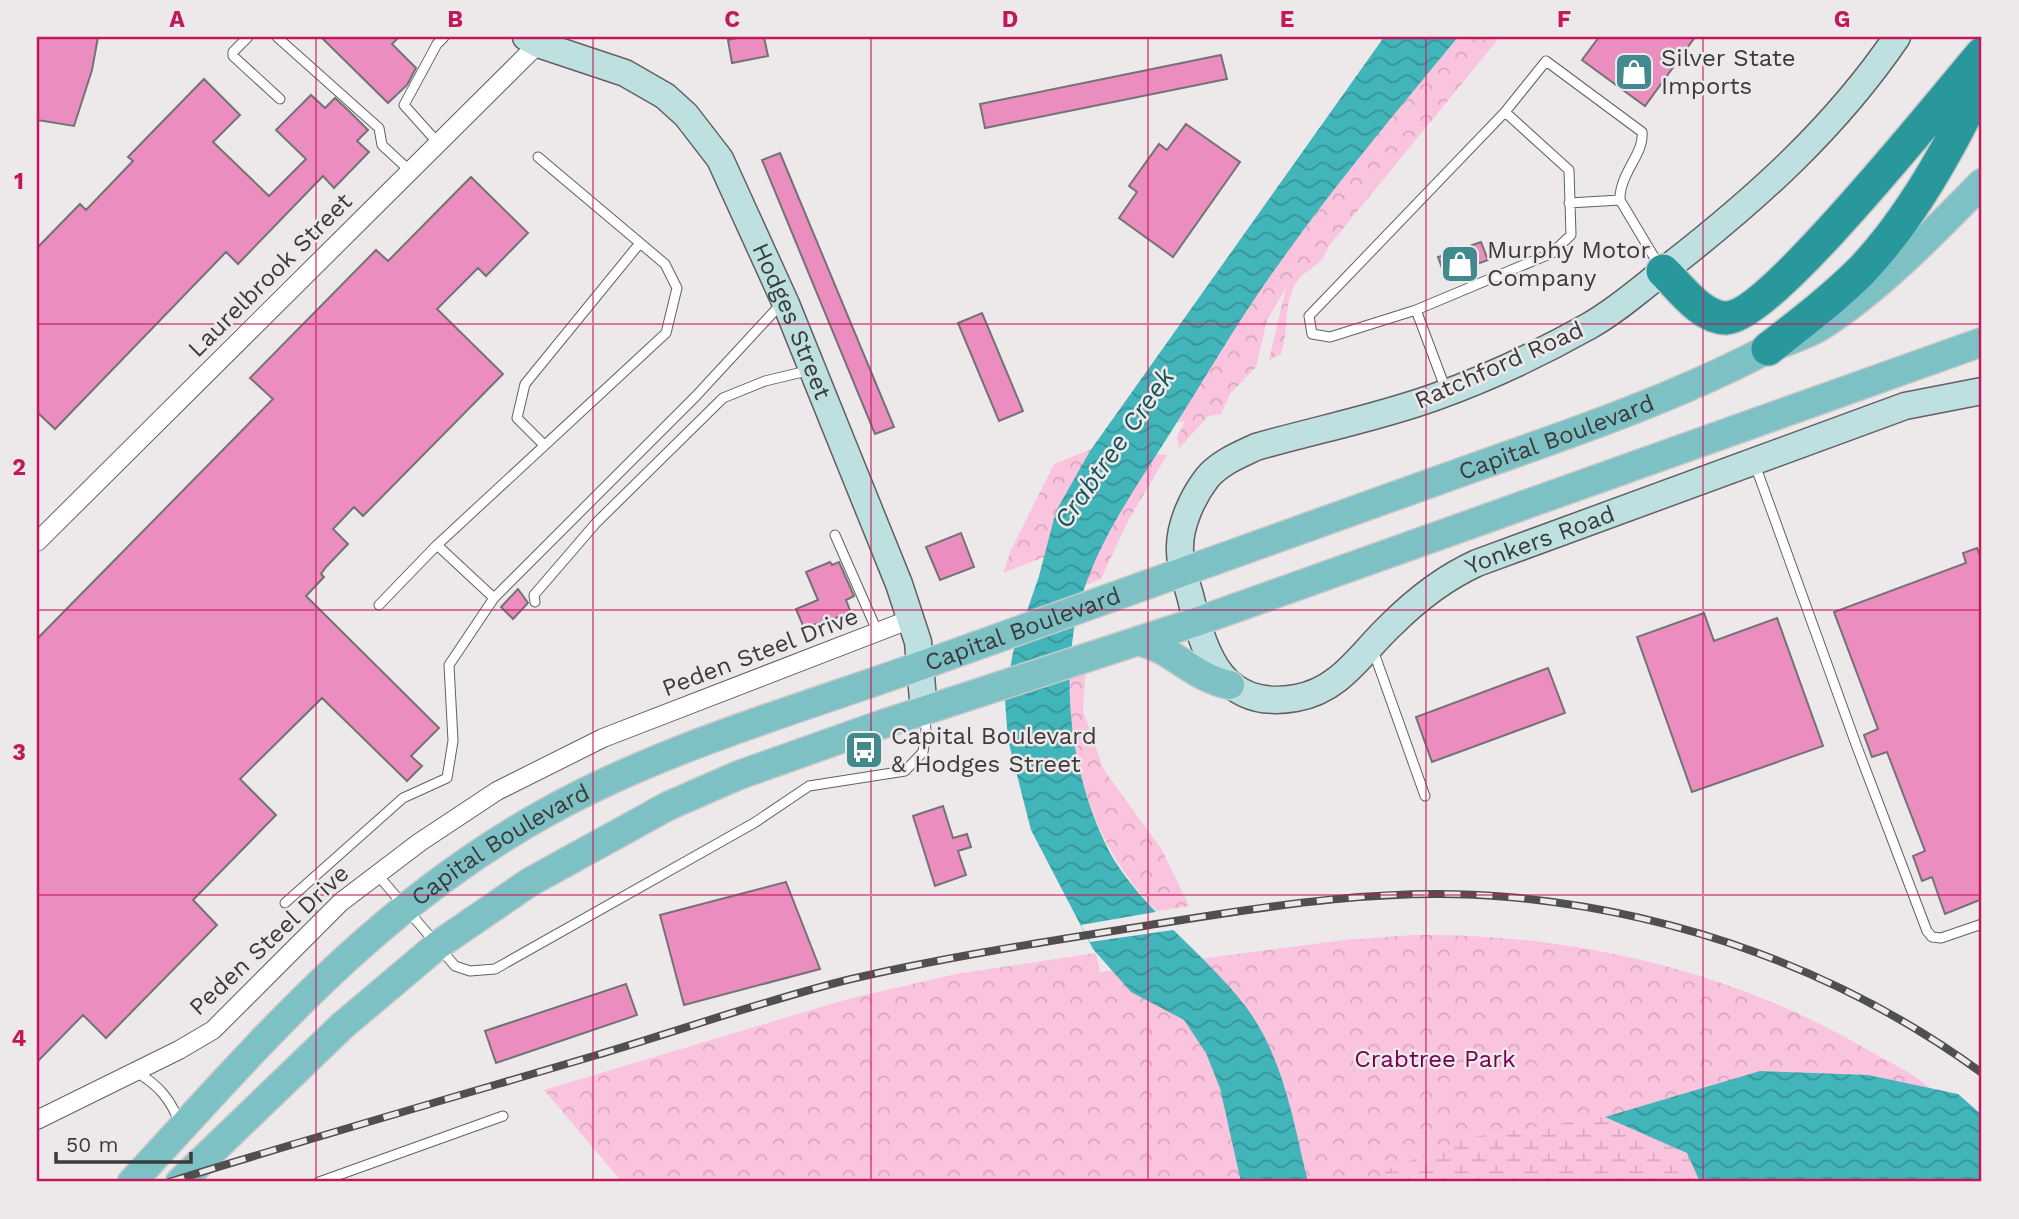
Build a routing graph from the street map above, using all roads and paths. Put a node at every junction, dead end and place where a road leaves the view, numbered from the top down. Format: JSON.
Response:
{"nodes":[{"id":1,"x":248,"y":37,"type":"edge"},
{"id":2,"x":277,"y":37,"type":"edge"},
{"id":3,"x":444,"y":37,"type":"edge"},
{"id":4,"x":1897,"y":37,"type":"edge"},
{"id":5,"x":532,"y":41,"type":"edge"},
{"id":6,"x":1982,"y":54,"type":"edge"},
{"id":7,"x":1982,"y":81,"type":"edge"},
{"id":8,"x":280,"y":99,"type":"dead end"},
{"id":9,"x":1505,"y":112,"type":"junction"},
{"id":10,"x":438,"y":143,"type":"junction"},
{"id":11,"x":538,"y":157,"type":"dead end"},
{"id":12,"x":410,"y":171,"type":"junction"},
{"id":13,"x":1982,"y":183,"type":"edge"},
{"id":14,"x":1620,"y":200,"type":"junction"},
{"id":15,"x":1569,"y":202,"type":"junction"},
{"id":16,"x":640,"y":243,"type":"junction"},
{"id":17,"x":1663,"y":271,"type":"junction"},
{"id":18,"x":785,"y":300,"type":"junction"},
{"id":19,"x":1416,"y":310,"type":"junction"},
{"id":20,"x":1982,"y":342,"type":"edge"},
{"id":21,"x":1768,"y":349,"type":"junction"},
{"id":22,"x":813,"y":370,"type":"junction"},
{"id":23,"x":1447,"y":392,"type":"junction"},
{"id":24,"x":1981,"y":393,"type":"edge"},
{"id":25,"x":544,"y":445,"type":"junction"},
{"id":26,"x":1754,"y":461,"type":"junction"},
{"id":27,"x":835,"y":535,"type":"dead end"},
{"id":28,"x":37,"y":542,"type":"edge"},
{"id":29,"x":437,"y":545,"type":"junction"},
{"id":30,"x":1187,"y":583,"type":"junction"},
{"id":31,"x":494,"y":598,"type":"junction"},
{"id":32,"x":535,"y":602,"type":"dead end"},
{"id":33,"x":379,"y":605,"type":"dead end"},
{"id":34,"x":911,"y":620,"type":"junction"},
{"id":35,"x":1196,"y":622,"type":"junction"},
{"id":36,"x":878,"y":633,"type":"junction"},
{"id":37,"x":1129,"y":643,"type":"junction"},
{"id":38,"x":1371,"y":645,"type":"junction"},
{"id":39,"x":920,"y":665,"type":"junction"},
{"id":40,"x":1230,"y":685,"type":"junction"},
{"id":41,"x":925,"y":711,"type":"junction"},
{"id":42,"x":1425,"y":796,"type":"dead end"},
{"id":43,"x":377,"y":874,"type":"junction"},
{"id":44,"x":285,"y":903,"type":"dead end"},
{"id":45,"x":405,"y":907,"type":"junction"},
{"id":46,"x":1982,"y":924,"type":"edge"},
{"id":47,"x":438,"y":945,"type":"junction"},
{"id":48,"x":135,"y":1072,"type":"junction"},
{"id":49,"x":503,"y":1116,"type":"dead end"},
{"id":50,"x":37,"y":1120,"type":"edge"},
{"id":51,"x":181,"y":1129,"type":"junction"},
{"id":52,"x":132,"y":1182,"type":"edge"},
{"id":53,"x":180,"y":1182,"type":"edge"},
{"id":54,"x":319,"y":1182,"type":"edge"}],
"edges":[{"from":1,"to":8,"type":"lane"},
{"from":2,"to":12,"type":"lane"},
{"from":3,"to":10,"type":"lane"},
{"from":4,"to":17,"type":"street","name":"Ratchford Road"},
{"from":5,"to":10,"type":"street","name":"Laurelbrook Street"},
{"from":5,"to":18,"type":"street","name":"Hodges Street"},
{"from":6,"to":17,"type":"highway"},
{"from":7,"to":21,"type":"highway"},
{"from":9,"to":14,"type":"lane"},
{"from":9,"to":15,"type":"lane"},
{"from":9,"to":19,"type":"lane"},
{"from":10,"to":12,"type":"street","name":"Laurelbrook Street"},
{"from":11,"to":16,"type":"lane"},
{"from":12,"to":28,"type":"street","name":"Laurelbrook Street"},
{"from":13,"to":21,"type":"main road","name":"Capital Boulevard"},
{"from":14,"to":15,"type":"lane"},
{"from":14,"to":17,"type":"lane"},
{"from":15,"to":19,"type":"lane"},
{"from":16,"to":25,"type":"lane"},
{"from":16,"to":25,"type":"lane"},
{"from":17,"to":23,"type":"street","name":"Ratchford Road"},
{"from":18,"to":22,"type":"street","name":"Hodges Street"},
{"from":18,"to":31,"type":"lane"},
{"from":19,"to":23,"type":"lane"},
{"from":20,"to":35,"type":"main road","name":"Capital Boulevard"},
{"from":21,"to":30,"type":"main road","name":"Capital Boulevard"},
{"from":22,"to":32,"type":"lane"},
{"from":22,"to":34,"type":"street","name":"Hodges Street"},
{"from":23,"to":30,"type":"street","name":"Ratchford Road"},
{"from":24,"to":26,"type":"street","name":"Yonkers Road"},
{"from":25,"to":29,"type":"lane"},
{"from":26,"to":38,"type":"street","name":"Yonkers Road"},
{"from":26,"to":46,"type":"lane"},
{"from":27,"to":36,"type":"lane"},
{"from":29,"to":31,"type":"lane"},
{"from":29,"to":33,"type":"lane"},
{"from":30,"to":35,"type":"street"},
{"from":30,"to":39,"type":"main road","name":"Capital Boulevard"},
{"from":31,"to":44,"type":"lane"},
{"from":34,"to":36,"type":"street","name":"Peden Steel Drive"},
{"from":34,"to":39,"type":"street","name":"Hodges Street"},
{"from":35,"to":37,"type":"main road","name":"Capital Boulevard"},
{"from":35,"to":40,"type":"street"},
{"from":36,"to":43,"type":"street","name":"Peden Steel Drive"},
{"from":37,"to":40,"type":"main road"},
{"from":37,"to":41,"type":"main road","name":"Capital Boulevard"},
{"from":38,"to":40,"type":"street","name":"Yonkers Road"},
{"from":38,"to":42,"type":"lane"},
{"from":39,"to":41,"type":"street","name":"Hodges Street"},
{"from":39,"to":45,"type":"main road","name":"Capital Boulevard"},
{"from":41,"to":47,"type":"main road","name":"Capital Boulevard"},
{"from":41,"to":47,"type":"lane"},
{"from":43,"to":45,"type":"lane"},
{"from":43,"to":48,"type":"street","name":"Peden Steel Drive"},
{"from":45,"to":47,"type":"lane"},
{"from":45,"to":51,"type":"main road","name":"Capital Boulevard"},
{"from":47,"to":53,"type":"main road","name":"Capital Boulevard"},
{"from":48,"to":50,"type":"street","name":"Peden Steel Drive"},
{"from":48,"to":51,"type":"lane"},
{"from":49,"to":54,"type":"lane"},
{"from":51,"to":52,"type":"main road","name":"Capital Boulevard"}]}
